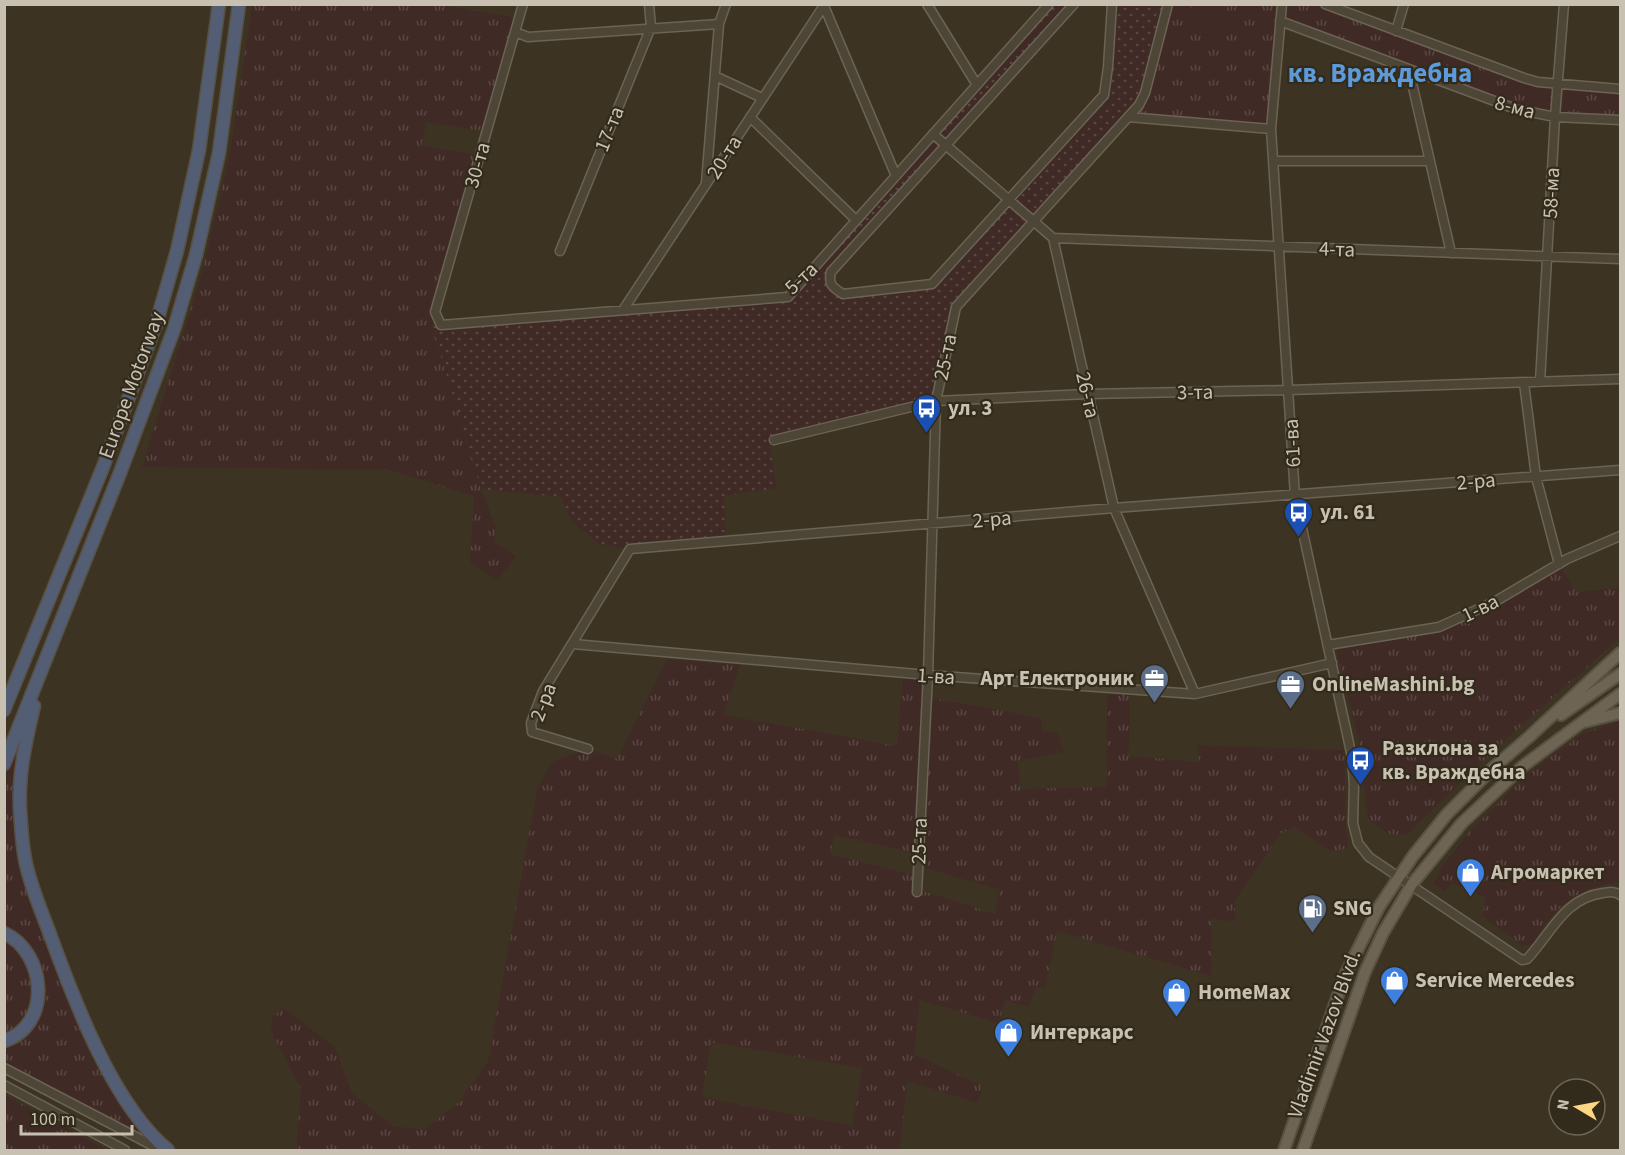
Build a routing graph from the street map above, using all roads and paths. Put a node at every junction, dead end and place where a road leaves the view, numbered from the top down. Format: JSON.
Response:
{"nodes":[{"id":1,"x":219,"y":4,"type":"edge"},
{"id":2,"x":239,"y":4,"type":"edge"},
{"id":3,"x":523,"y":4,"type":"edge"},
{"id":4,"x":649,"y":4,"type":"edge"},
{"id":5,"x":726,"y":4,"type":"edge"},
{"id":6,"x":927,"y":4,"type":"edge"},
{"id":7,"x":1049,"y":4,"type":"edge"},
{"id":8,"x":1074,"y":4,"type":"edge"},
{"id":9,"x":1112,"y":4,"type":"edge"},
{"id":10,"x":1168,"y":4,"type":"edge"},
{"id":11,"x":1282,"y":4,"type":"edge"},
{"id":12,"x":1325,"y":4,"type":"edge"},
{"id":13,"x":1404,"y":4,"type":"edge"},
{"id":14,"x":1564,"y":4,"type":"edge"},
{"id":15,"x":824,"y":5,"type":"edge"},
{"id":16,"x":1280,"y":21,"type":"junction"},
{"id":17,"x":719,"y":24,"type":"junction"},
{"id":18,"x":651,"y":27,"type":"junction"},
{"id":19,"x":1396,"y":31,"type":"junction"},
{"id":20,"x":515,"y":32,"type":"junction"},
{"id":21,"x":1409,"y":70,"type":"junction"},
{"id":22,"x":715,"y":76,"type":"junction"},
{"id":23,"x":1557,"y":83,"type":"junction"},
{"id":24,"x":977,"y":85,"type":"junction"},
{"id":25,"x":1620,"y":88,"type":"edge"},
{"id":26,"x":762,"y":99,"type":"junction"},
{"id":27,"x":750,"y":117,"type":"junction"},
{"id":28,"x":1128,"y":117,"type":"junction"},
{"id":29,"x":1555,"y":117,"type":"junction"},
{"id":30,"x":1620,"y":120,"type":"edge"},
{"id":31,"x":1271,"y":129,"type":"junction"},
{"id":32,"x":933,"y":134,"type":"junction"},
{"id":33,"x":947,"y":146,"type":"junction"},
{"id":34,"x":1274,"y":161,"type":"junction"},
{"id":35,"x":1430,"y":161,"type":"junction"},
{"id":36,"x":896,"y":176,"type":"junction"},
{"id":37,"x":706,"y":186,"type":"junction"},
{"id":38,"x":1009,"y":200,"type":"junction"},
{"id":39,"x":856,"y":220,"type":"junction"},
{"id":40,"x":1033,"y":221,"type":"junction"},
{"id":41,"x":1053,"y":238,"type":"junction"},
{"id":42,"x":1280,"y":247,"type":"junction"},
{"id":43,"x":560,"y":251,"type":"dead end"},
{"id":44,"x":1451,"y":253,"type":"junction"},
{"id":45,"x":1547,"y":257,"type":"junction"},
{"id":46,"x":1620,"y":259,"type":"edge"},
{"id":47,"x":623,"y":310,"type":"junction"},
{"id":48,"x":441,"y":325,"type":"joint"},
{"id":49,"x":1620,"y":379,"type":"edge"},
{"id":50,"x":1540,"y":382,"type":"junction"},
{"id":51,"x":1524,"y":383,"type":"junction"},
{"id":52,"x":1289,"y":390,"type":"junction"},
{"id":53,"x":1088,"y":394,"type":"junction"},
{"id":54,"x":936,"y":401,"type":"junction"},
{"id":55,"x":774,"y":440,"type":"dead end"},
{"id":56,"x":1620,"y":470,"type":"edge"},
{"id":57,"x":1536,"y":477,"type":"junction"},
{"id":58,"x":1295,"y":496,"type":"junction"},
{"id":59,"x":1114,"y":508,"type":"junction"},
{"id":60,"x":933,"y":524,"type":"junction"},
{"id":61,"x":1620,"y":536,"type":"edge"},
{"id":62,"x":1559,"y":564,"type":"junction"},
{"id":63,"x":42,"y":619,"type":"junction"},
{"id":64,"x":61,"y":622,"type":"junction"},
{"id":65,"x":573,"y":644,"type":"junction"},
{"id":66,"x":1328,"y":645,"type":"junction"},
{"id":67,"x":1620,"y":653,"type":"edge"},
{"id":68,"x":1332,"y":663,"type":"junction"},
{"id":69,"x":1620,"y":674,"type":"edge"},
{"id":70,"x":928,"y":675,"type":"junction"},
{"id":71,"x":4,"y":689,"type":"edge"},
{"id":72,"x":1195,"y":694,"type":"junction"},
{"id":73,"x":1620,"y":694,"type":"edge"},
{"id":74,"x":4,"y":710,"type":"edge"},
{"id":75,"x":1620,"y":713,"type":"edge"},
{"id":76,"x":1578,"y":724,"type":"junction"},
{"id":77,"x":1529,"y":737,"type":"junction"},
{"id":78,"x":588,"y":749,"type":"dead end"},
{"id":79,"x":4,"y":764,"type":"edge"},
{"id":80,"x":1400,"y":876,"type":"junction"},
{"id":81,"x":1412,"y":884,"type":"junction"},
{"id":82,"x":916,"y":892,"type":"dead end"},
{"id":83,"x":1620,"y":895,"type":"edge"},
{"id":84,"x":4,"y":933,"type":"edge"},
{"id":85,"x":4,"y":1041,"type":"edge"},
{"id":86,"x":4,"y":1068,"type":"edge"},
{"id":87,"x":4,"y":1085,"type":"edge"},
{"id":88,"x":125,"y":1150,"type":"edge"},
{"id":89,"x":161,"y":1150,"type":"edge"},
{"id":90,"x":168,"y":1150,"type":"edge"},
{"id":91,"x":1284,"y":1150,"type":"edge"},
{"id":92,"x":1303,"y":1150,"type":"edge"}],
"edges":[{"from":1,"to":63,"type":"highway","name":"Europe Motorway"},
{"from":2,"to":64,"type":"highway","name":"Europe Motorway"},
{"from":3,"to":20,"type":"street","name":"30-та"},
{"from":4,"to":18,"type":"street","name":"17-та"},
{"from":5,"to":17,"type":"street"},
{"from":6,"to":24,"type":"street"},
{"from":7,"to":24,"type":"street","name":"5-та"},
{"from":8,"to":33,"type":"street","name":"5-та"},
{"from":9,"to":38,"type":"street"},
{"from":10,"to":28,"type":"street","name":"25-та"},
{"from":11,"to":16,"type":"street","name":"61-ва"},
{"from":12,"to":19,"type":"street","name":"8-ма"},
{"from":13,"to":19,"type":"street"},
{"from":14,"to":23,"type":"street","name":"58-ма"},
{"from":15,"to":26,"type":"street","name":"20-та"},
{"from":15,"to":36,"type":"street"},
{"from":16,"to":21,"type":"street","name":"8-ма"},
{"from":16,"to":31,"type":"street","name":"61-ва"},
{"from":17,"to":18,"type":"street"},
{"from":17,"to":22,"type":"street"},
{"from":18,"to":20,"type":"street"},
{"from":18,"to":43,"type":"street","name":"17-та"},
{"from":19,"to":23,"type":"street","name":"8-ма"},
{"from":20,"to":48,"type":"street","name":"30-та"},
{"from":21,"to":29,"type":"street","name":"8-ма"},
{"from":21,"to":35,"type":"street"},
{"from":22,"to":26,"type":"street"},
{"from":22,"to":37,"type":"street"},
{"from":23,"to":25,"type":"street","name":"8-ма"},
{"from":23,"to":29,"type":"street","name":"58-ма"},
{"from":24,"to":32,"type":"street","name":"5-та"},
{"from":26,"to":27,"type":"street","name":"20-та"},
{"from":27,"to":37,"type":"street","name":"20-та"},
{"from":27,"to":39,"type":"street"},
{"from":28,"to":31,"type":"street"},
{"from":28,"to":40,"type":"street","name":"25-та"},
{"from":29,"to":30,"type":"street","name":"8-ма"},
{"from":29,"to":45,"type":"street","name":"58-ма"},
{"from":31,"to":34,"type":"street","name":"61-ва"},
{"from":32,"to":33,"type":"street"},
{"from":32,"to":36,"type":"street","name":"5-та"},
{"from":33,"to":38,"type":"street"},
{"from":33,"to":38,"type":"street","name":"5-та"},
{"from":34,"to":35,"type":"street"},
{"from":34,"to":42,"type":"street","name":"61-ва"},
{"from":35,"to":44,"type":"street"},
{"from":36,"to":39,"type":"street","name":"5-та"},
{"from":37,"to":47,"type":"street","name":"20-та"},
{"from":38,"to":40,"type":"street"},
{"from":39,"to":47,"type":"street","name":"5-та"},
{"from":40,"to":41,"type":"street"},
{"from":40,"to":54,"type":"street","name":"25-та"},
{"from":41,"to":42,"type":"street","name":"4-та"},
{"from":41,"to":53,"type":"street","name":"26-та"},
{"from":42,"to":44,"type":"street","name":"4-та"},
{"from":42,"to":52,"type":"street","name":"61-ва"},
{"from":44,"to":45,"type":"street","name":"4-та"},
{"from":45,"to":46,"type":"street","name":"4-та"},
{"from":45,"to":50,"type":"street","name":"58-ма"},
{"from":47,"to":48,"type":"street","name":"5-та"},
{"from":49,"to":50,"type":"street","name":"3-та"},
{"from":50,"to":51,"type":"street","name":"3-та"},
{"from":51,"to":52,"type":"street","name":"3-та"},
{"from":51,"to":57,"type":"street"},
{"from":52,"to":53,"type":"street","name":"3-та"},
{"from":52,"to":58,"type":"street","name":"61-ва"},
{"from":53,"to":54,"type":"street","name":"3-та"},
{"from":53,"to":59,"type":"street","name":"26-та"},
{"from":54,"to":55,"type":"street","name":"3-та"},
{"from":54,"to":60,"type":"street","name":"25-та"},
{"from":56,"to":57,"type":"street","name":"2-ра"},
{"from":57,"to":58,"type":"street","name":"2-ра"},
{"from":57,"to":62,"type":"street"},
{"from":58,"to":59,"type":"street","name":"2-ра"},
{"from":58,"to":66,"type":"street","name":"61-ва"},
{"from":59,"to":60,"type":"street","name":"2-ра"},
{"from":59,"to":72,"type":"street","name":"26-та"},
{"from":60,"to":65,"type":"street","name":"2-ра"},
{"from":60,"to":70,"type":"street","name":"25-та"},
{"from":61,"to":62,"type":"street","name":"1-ва"},
{"from":62,"to":66,"type":"street","name":"1-ва"},
{"from":63,"to":71,"type":"highway"},
{"from":63,"to":74,"type":"highway","name":"Europe Motorway"},
{"from":64,"to":79,"type":"highway","name":"Europe Motorway"},
{"from":64,"to":90,"type":"highway"},
{"from":65,"to":70,"type":"street","name":"1-ва"},
{"from":65,"to":78,"type":"street","name":"2-ра"},
{"from":66,"to":68,"type":"street","name":"61-ва"},
{"from":67,"to":77,"type":"main road"},
{"from":68,"to":72,"type":"street","name":"1-ва"},
{"from":68,"to":80,"type":"street","name":"61-ва"},
{"from":69,"to":77,"type":"main road"},
{"from":70,"to":72,"type":"street","name":"1-ва"},
{"from":70,"to":82,"type":"street","name":"25-та"},
{"from":73,"to":76,"type":"main road","name":"Vladimir Vazov Blvd."},
{"from":75,"to":76,"type":"main road"},
{"from":76,"to":81,"type":"main road","name":"Vladimir Vazov Blvd."},
{"from":77,"to":80,"type":"main road","name":"Vladimir Vazov Blvd."},
{"from":80,"to":81,"type":"street","name":"61-ва"},
{"from":80,"to":91,"type":"main road","name":"Vladimir Vazov Blvd."},
{"from":81,"to":83,"type":"street","name":"61-ва"},
{"from":81,"to":92,"type":"main road","name":"Vladimir Vazov Blvd."},
{"from":84,"to":85,"type":"highway"},
{"from":86,"to":89,"type":"street"},
{"from":87,"to":88,"type":"street"}]}
